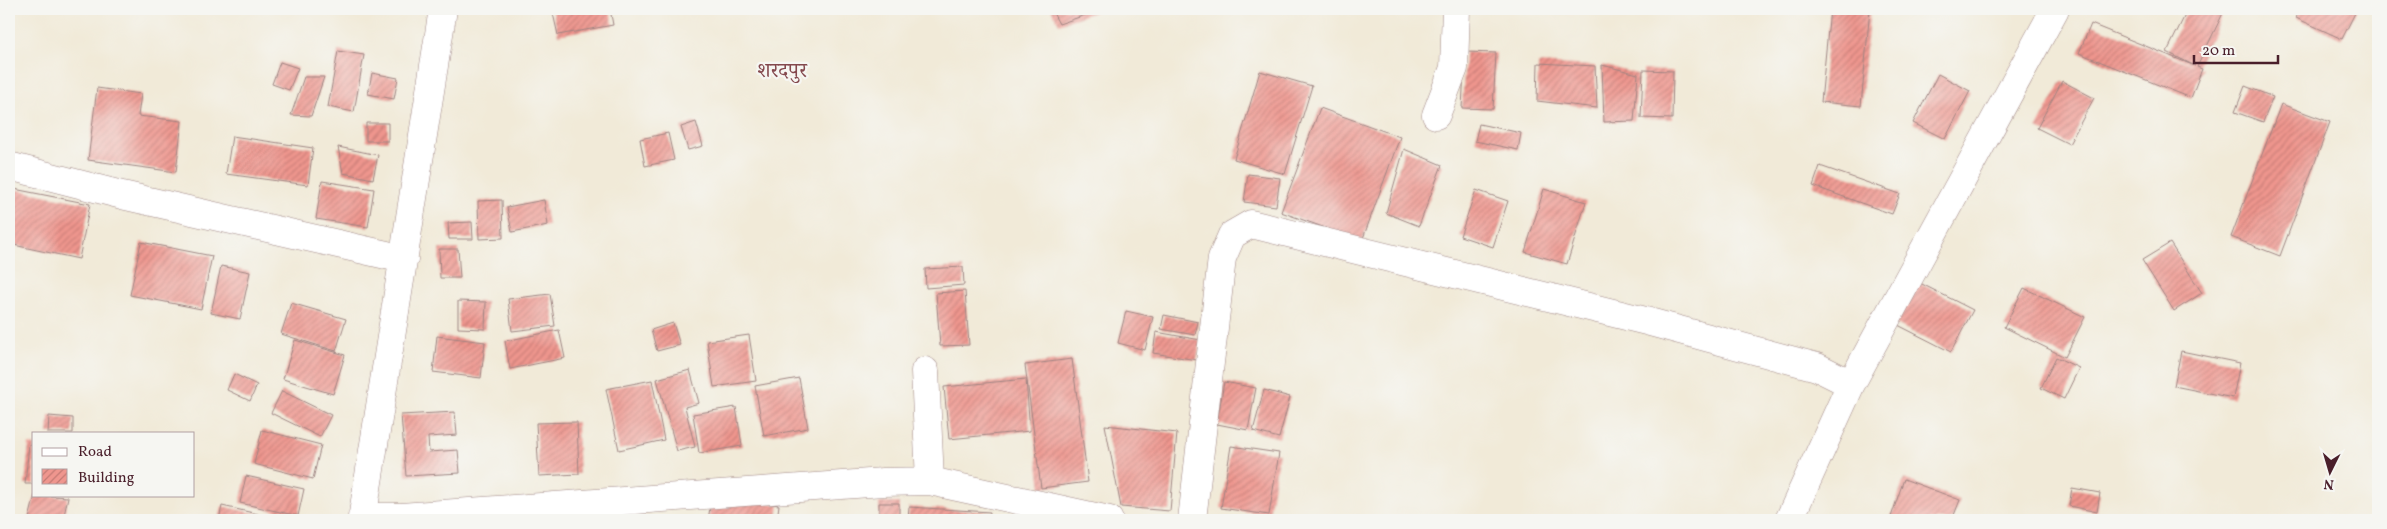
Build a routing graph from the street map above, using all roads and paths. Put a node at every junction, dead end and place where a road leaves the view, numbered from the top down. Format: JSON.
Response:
{"nodes":[{"id":1,"x":443,"y":9,"type":"edge"},
{"id":2,"x":1456,"y":9,"type":"edge"},
{"id":3,"x":2055,"y":9,"type":"edge"},
{"id":4,"x":1436,"y":116,"type":"dead end"},
{"id":5,"x":9,"y":166,"type":"edge"},
{"id":6,"x":404,"y":259,"type":"junction"},
{"id":7,"x":926,"y":371,"type":"dead end"},
{"id":8,"x":1851,"y":384,"type":"junction"},
{"id":9,"x":930,"y":482,"type":"junction"},
{"id":10,"x":362,"y":518,"type":"edge"},
{"id":11,"x":1110,"y":520,"type":"edge"},
{"id":12,"x":1192,"y":520,"type":"edge"},
{"id":13,"x":1789,"y":520,"type":"edge"}],
"edges":[{"from":1,"to":6,"type":"street"},
{"from":2,"to":4,"type":"street"},
{"from":3,"to":8,"type":"street"},
{"from":5,"to":6,"type":"street"},
{"from":6,"to":10,"type":"street"},
{"from":7,"to":9,"type":"street"},
{"from":8,"to":12,"type":"street"},
{"from":8,"to":13,"type":"street"},
{"from":9,"to":10,"type":"street"},
{"from":9,"to":11,"type":"street"}]}
